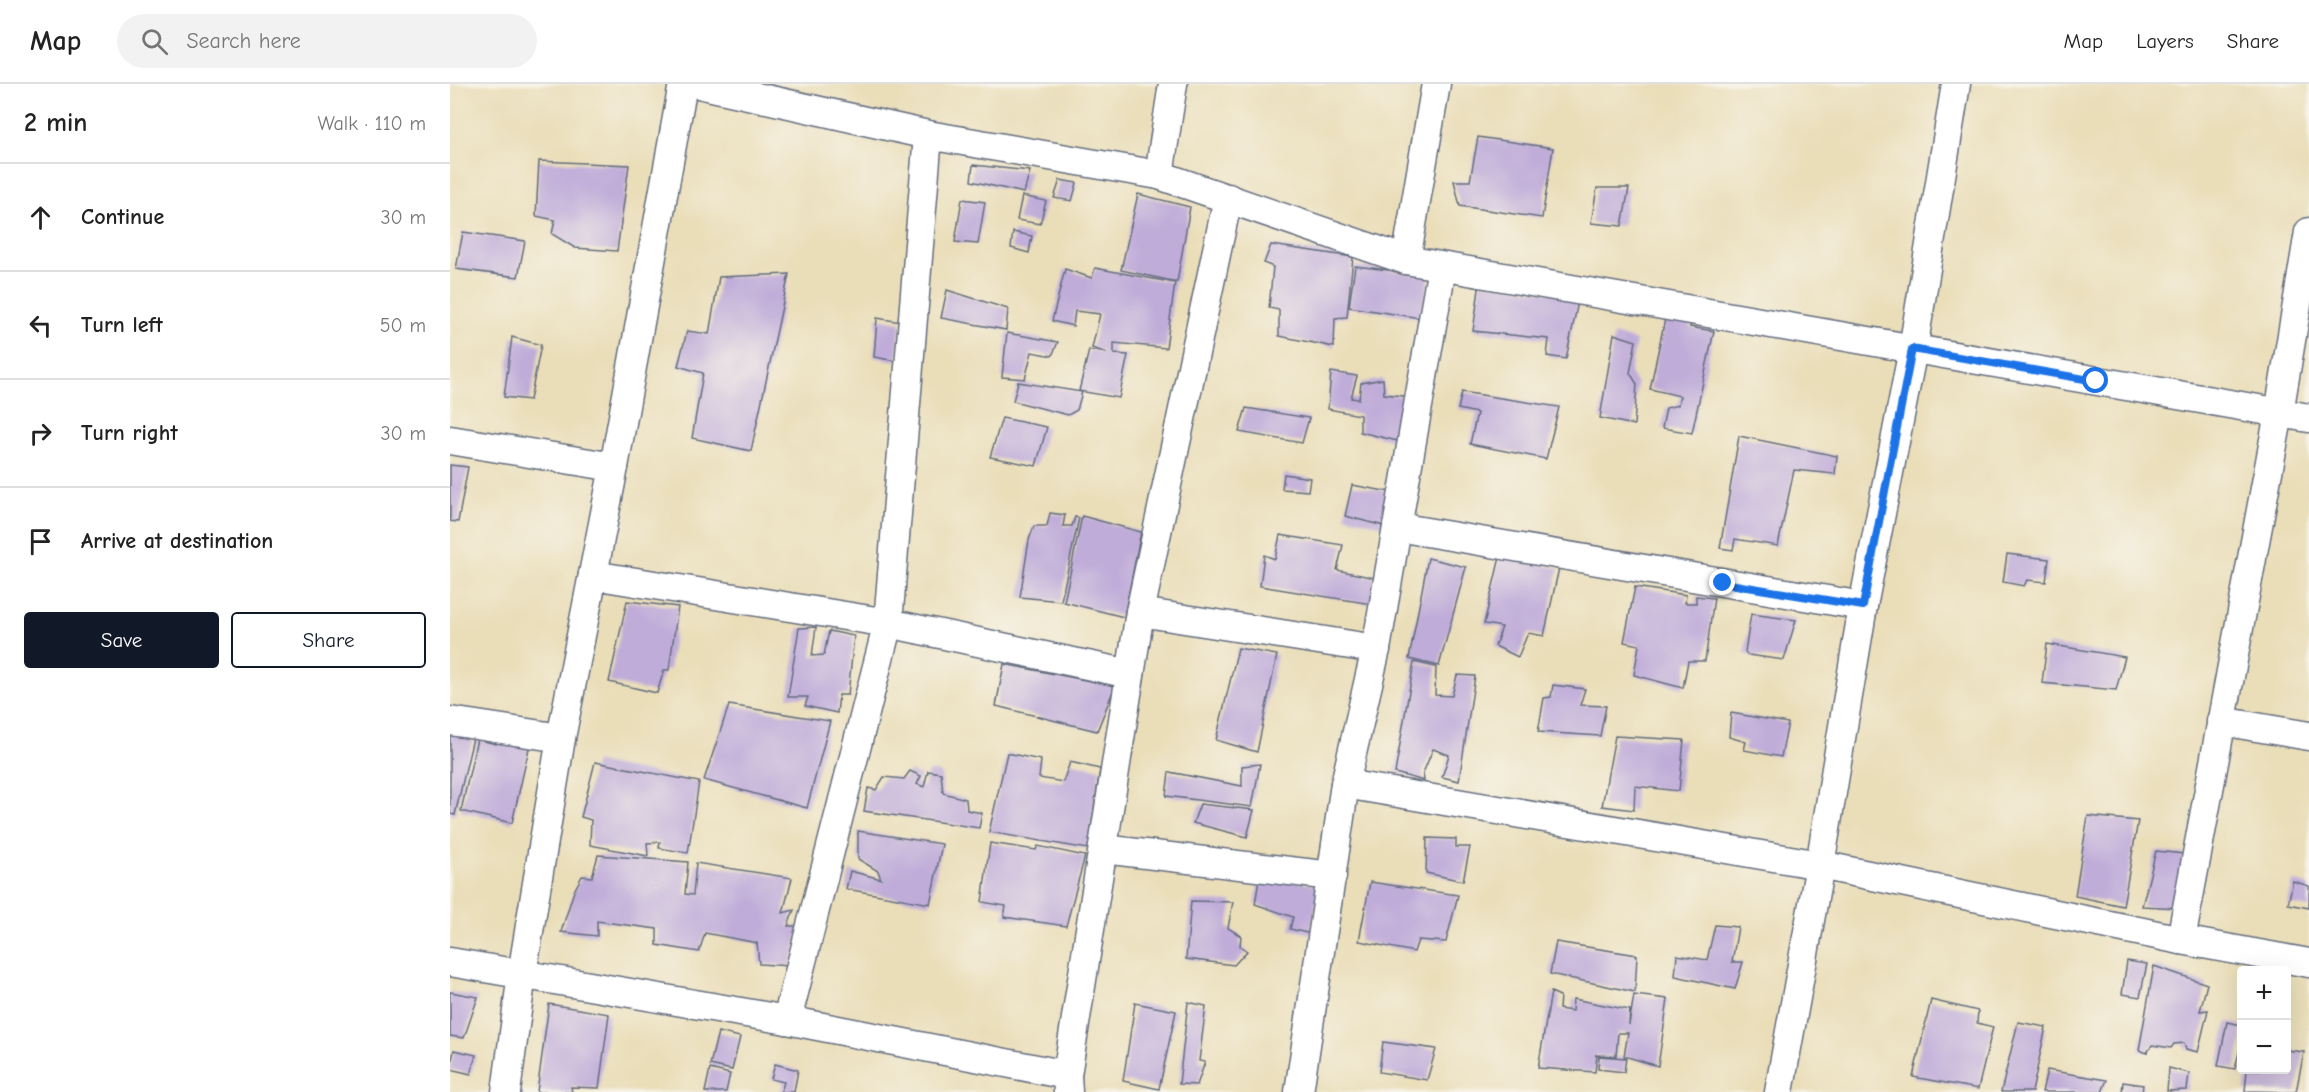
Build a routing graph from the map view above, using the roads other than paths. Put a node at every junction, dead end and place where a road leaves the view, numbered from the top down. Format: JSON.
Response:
{"nodes":[{"id":1,"x":683,"y":84,"type":"edge"},
{"id":2,"x":699,"y":84,"type":"edge"},
{"id":3,"x":1173,"y":84,"type":"edge"},
{"id":4,"x":1436,"y":84,"type":"edge"},
{"id":5,"x":1956,"y":84,"type":"edge"},
{"id":6,"x":928,"y":135,"type":"junction"},
{"id":7,"x":1159,"y":175,"type":"junction"},
{"id":8,"x":1228,"y":198,"type":"junction"},
{"id":9,"x":2309,"y":232,"type":"edge"},
{"id":10,"x":1406,"y":260,"type":"junction"},
{"id":11,"x":1442,"y":267,"type":"junction"},
{"id":12,"x":1912,"y":349,"type":"junction"},
{"id":13,"x":2279,"y":413,"type":"junction"},
{"id":14,"x":2309,"y":418,"type":"edge"},
{"id":15,"x":450,"y":440,"type":"edge"},
{"id":16,"x":614,"y":467,"type":"junction"},
{"id":17,"x":1397,"y":527,"type":"junction"},
{"id":18,"x":593,"y":575,"type":"junction"},
{"id":19,"x":1863,"y":606,"type":"junction"},
{"id":20,"x":1140,"y":612,"type":"junction"},
{"id":21,"x":888,"y":623,"type":"junction"},
{"id":22,"x":1376,"y":649,"type":"junction"},
{"id":23,"x":1130,"y":674,"type":"junction"},
{"id":24,"x":2221,"y":721,"type":"junction"},
{"id":25,"x":450,"y":722,"type":"edge"},
{"id":26,"x":2309,"y":736,"type":"edge"},
{"id":27,"x":561,"y":738,"type":"junction"},
{"id":28,"x":1345,"y":784,"type":"junction"},
{"id":29,"x":1103,"y":849,"type":"junction"},
{"id":30,"x":1820,"y":865,"type":"junction"},
{"id":31,"x":1332,"y":876,"type":"junction"},
{"id":32,"x":2181,"y":940,"type":"junction"},
{"id":33,"x":450,"y":962,"type":"edge"},
{"id":34,"x":2309,"y":963,"type":"edge"},
{"id":35,"x":522,"y":974,"type":"junction"},
{"id":36,"x":787,"y":1020,"type":"junction"},
{"id":37,"x":1070,"y":1087,"type":"edge"},
{"id":38,"x":506,"y":1092,"type":"edge"},
{"id":39,"x":1299,"y":1092,"type":"edge"},
{"id":40,"x":1779,"y":1092,"type":"edge"}],
"edges":[{"from":1,"to":16,"type":"street"},
{"from":2,"to":6,"type":"street"},
{"from":3,"to":7,"type":"street"},
{"from":4,"to":10,"type":"street"},
{"from":5,"to":12,"type":"street"},
{"from":6,"to":7,"type":"street"},
{"from":6,"to":21,"type":"street"},
{"from":7,"to":8,"type":"street"},
{"from":8,"to":10,"type":"street"},
{"from":8,"to":20,"type":"street"},
{"from":9,"to":13,"type":"street"},
{"from":10,"to":11,"type":"street"},
{"from":11,"to":12,"type":"street"},
{"from":11,"to":17,"type":"street"},
{"from":12,"to":13,"type":"street"},
{"from":12,"to":19,"type":"street"},
{"from":13,"to":14,"type":"street"},
{"from":13,"to":24,"type":"street"},
{"from":15,"to":16,"type":"street"},
{"from":16,"to":18,"type":"street"},
{"from":17,"to":19,"type":"street"},
{"from":17,"to":22,"type":"street"},
{"from":18,"to":21,"type":"street"},
{"from":18,"to":27,"type":"street"},
{"from":19,"to":30,"type":"street"},
{"from":20,"to":22,"type":"street"},
{"from":20,"to":23,"type":"street"},
{"from":21,"to":23,"type":"street"},
{"from":21,"to":36,"type":"street"},
{"from":22,"to":28,"type":"street"},
{"from":23,"to":29,"type":"street"},
{"from":24,"to":26,"type":"street"},
{"from":24,"to":32,"type":"street"},
{"from":25,"to":27,"type":"street"},
{"from":27,"to":35,"type":"street"},
{"from":28,"to":30,"type":"street"},
{"from":28,"to":31,"type":"street"},
{"from":29,"to":31,"type":"street"},
{"from":29,"to":37,"type":"street"},
{"from":30,"to":32,"type":"street"},
{"from":30,"to":40,"type":"street"},
{"from":31,"to":39,"type":"street"},
{"from":32,"to":34,"type":"street"},
{"from":33,"to":35,"type":"street"},
{"from":35,"to":36,"type":"street"},
{"from":35,"to":38,"type":"street"},
{"from":36,"to":37,"type":"street"}]}
